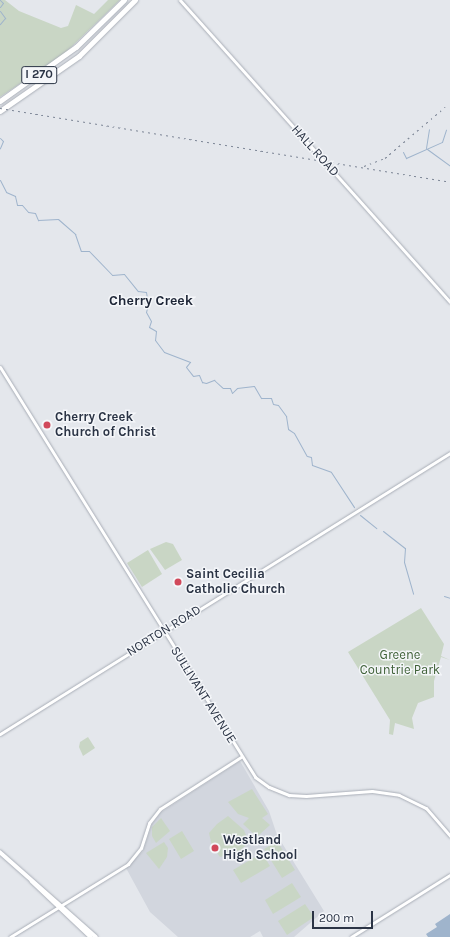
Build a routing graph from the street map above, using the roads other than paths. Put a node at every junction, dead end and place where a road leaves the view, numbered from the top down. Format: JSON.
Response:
{"nodes":[{"id":1,"x":124,"y":0,"type":"edge"},
{"id":2,"x":135,"y":0,"type":"edge"},
{"id":3,"x":180,"y":0,"type":"edge"},
{"id":4,"x":0,"y":101,"type":"edge"},
{"id":5,"x":0,"y":111,"type":"edge"},
{"id":6,"x":450,"y":302,"type":"edge"},
{"id":7,"x":0,"y":367,"type":"edge"},
{"id":8,"x":450,"y":453,"type":"edge"},
{"id":9,"x":163,"y":632,"type":"junction"},
{"id":10,"x":0,"y":734,"type":"edge"},
{"id":11,"x":241,"y":757,"type":"junction"},
{"id":12,"x":450,"y":836,"type":"edge"},
{"id":13,"x":0,"y":852,"type":"edge"},
{"id":14,"x":450,"y":875,"type":"edge"},
{"id":15,"x":60,"y":905,"type":"junction"},
{"id":16,"x":10,"y":937,"type":"edge"},
{"id":17,"x":91,"y":937,"type":"edge"},
{"id":18,"x":96,"y":937,"type":"edge"},
{"id":19,"x":351,"y":937,"type":"edge"}],
"edges":[{"from":1,"to":4,"type":"highway","number":"I 270"},
{"from":2,"to":5,"type":"highway","number":"I 270"},
{"from":3,"to":6,"type":"street","name":"HALL ROAD"},
{"from":7,"to":9,"type":"street","name":"SULLIVANT AVENUE"},
{"from":8,"to":9,"type":"street","name":"NORTON ROAD"},
{"from":9,"to":10,"type":"street","name":"NORTON ROAD"},
{"from":9,"to":11,"type":"street","name":"SULLIVANT AVENUE"},
{"from":11,"to":12,"type":"street","name":"SULLIVANT AVENUE"},
{"from":11,"to":15,"type":"street"},
{"from":13,"to":15,"type":"main road"},
{"from":14,"to":19,"type":"street"},
{"from":15,"to":16,"type":"street"},
{"from":15,"to":17,"type":"main road"},
{"from":15,"to":18,"type":"main road"}]}
